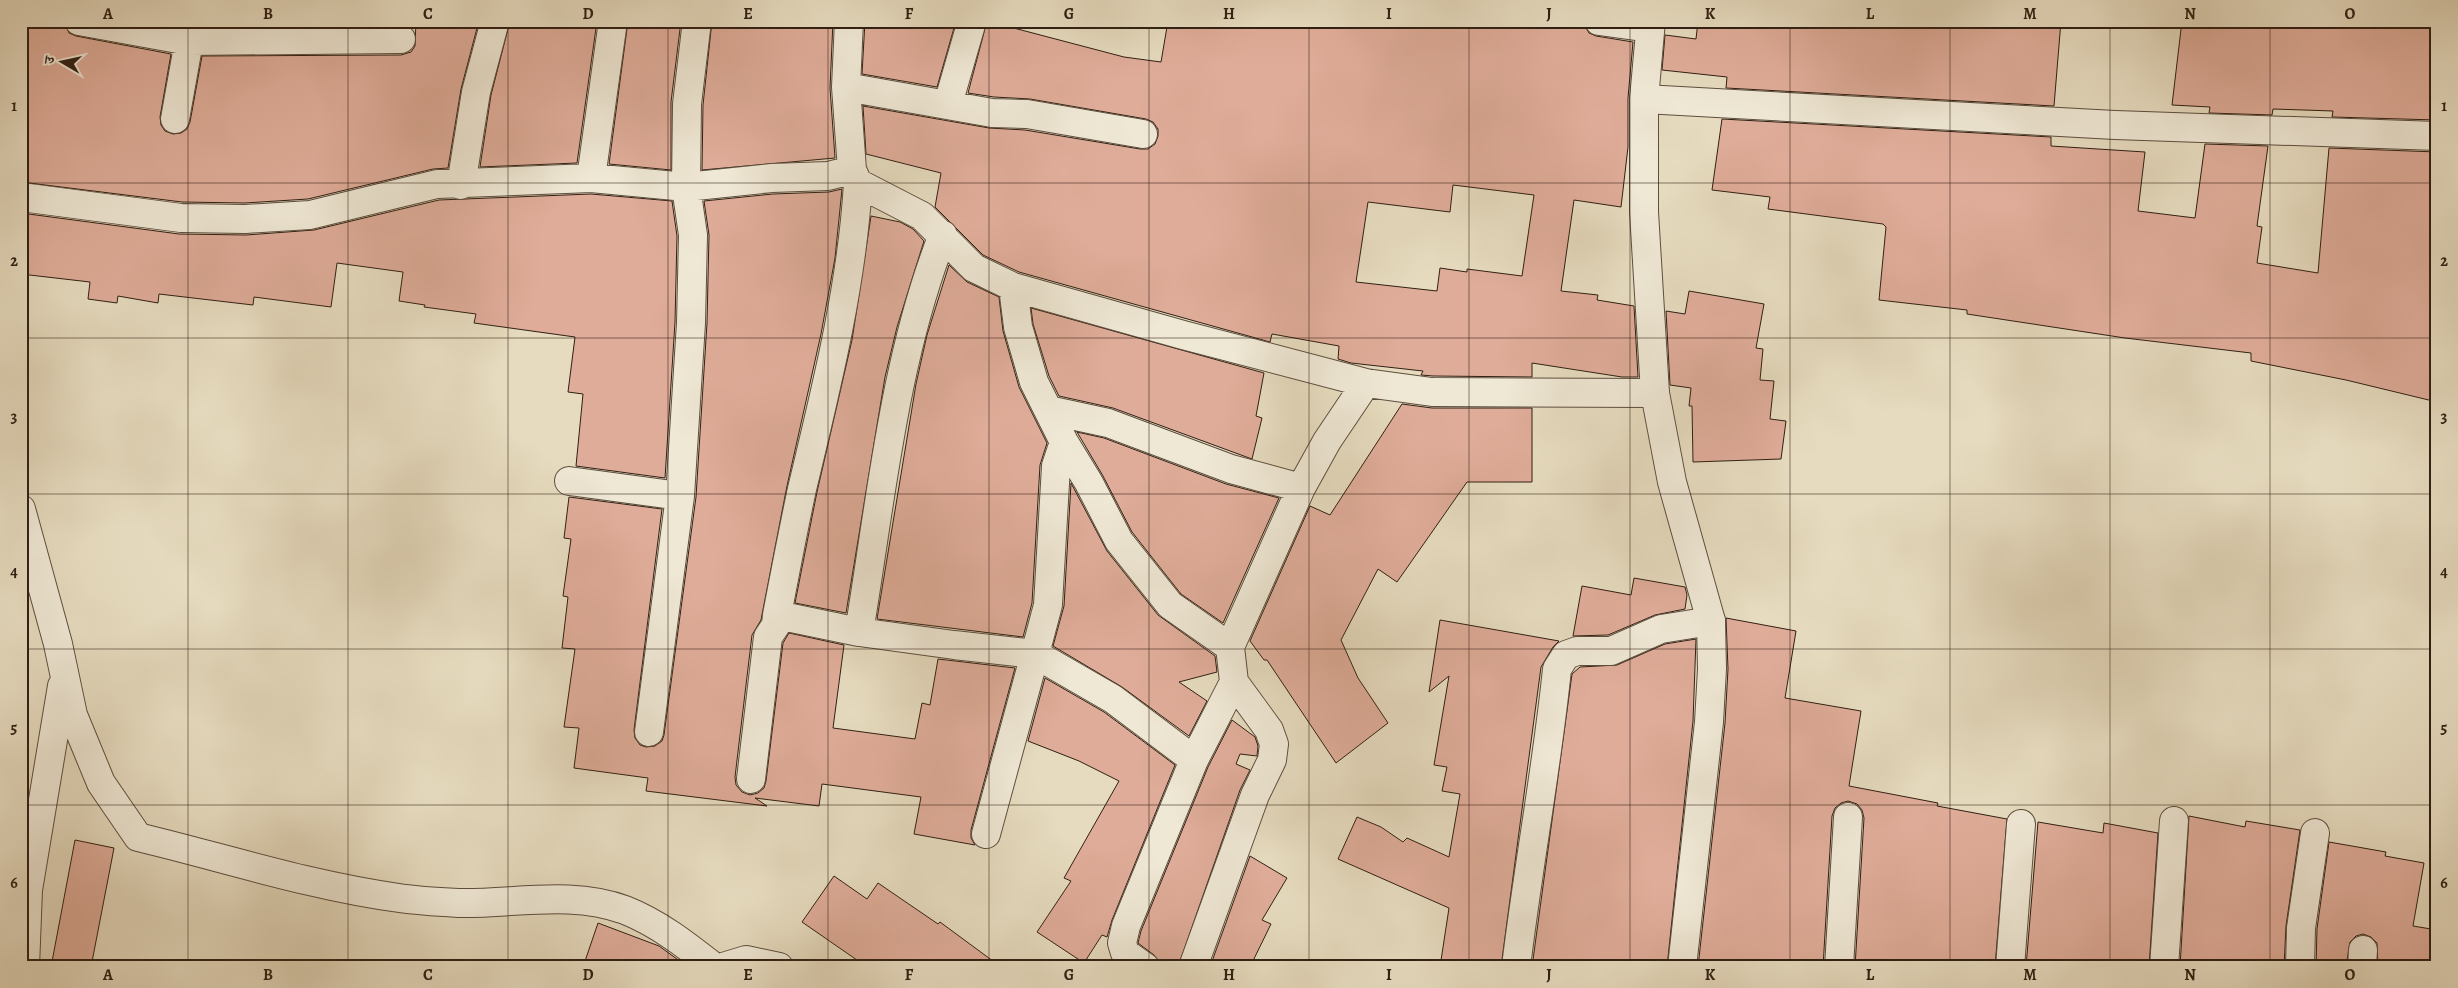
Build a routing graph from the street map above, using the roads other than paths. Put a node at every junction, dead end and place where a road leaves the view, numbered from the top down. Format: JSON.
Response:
{"nodes":[{"id":1,"x":79,"y":21,"type":"edge"},
{"id":2,"x":495,"y":21,"type":"edge"},
{"id":3,"x":613,"y":21,"type":"edge"},
{"id":4,"x":697,"y":21,"type":"edge"},
{"id":5,"x":849,"y":21,"type":"edge"},
{"id":6,"x":972,"y":21,"type":"edge"},
{"id":7,"x":1599,"y":21,"type":"edge"},
{"id":8,"x":1650,"y":25,"type":"edge"},
{"id":9,"x":190,"y":31,"type":"edge"},
{"id":10,"x":401,"y":39,"type":"dead end"},
{"id":11,"x":846,"y":87,"type":"junction"},
{"id":12,"x":1644,"y":99,"type":"junction"},
{"id":13,"x":948,"y":104,"type":"junction"},
{"id":14,"x":175,"y":119,"type":"dead end"},
{"id":15,"x":1144,"y":134,"type":"dead end"},
{"id":16,"x":2437,"y":136,"type":"edge"},
{"id":17,"x":855,"y":176,"type":"junction"},
{"id":18,"x":592,"y":178,"type":"junction"},
{"id":19,"x":461,"y":185,"type":"junction"},
{"id":20,"x":686,"y":187,"type":"junction"},
{"id":21,"x":21,"y":197,"type":"edge"},
{"id":22,"x":943,"y":234,"type":"junction"},
{"id":23,"x":1013,"y":287,"type":"junction"},
{"id":24,"x":1366,"y":383,"type":"junction"},
{"id":25,"x":1655,"y":393,"type":"junction"},
{"id":26,"x":1048,"y":410,"type":"junction"},
{"id":27,"x":1064,"y":442,"type":"junction"},
{"id":28,"x":569,"y":481,"type":"dead end"},
{"id":29,"x":1301,"y":488,"type":"junction"},
{"id":30,"x":680,"y":496,"type":"junction"},
{"id":31,"x":21,"y":509,"type":"edge"},
{"id":32,"x":776,"y":615,"type":"junction"},
{"id":33,"x":1711,"y":621,"type":"junction"},
{"id":34,"x":859,"y":632,"type":"junction"},
{"id":35,"x":1230,"y":647,"type":"junction"},
{"id":36,"x":1035,"y":654,"type":"junction"},
{"id":37,"x":64,"y":672,"type":"junction"},
{"id":38,"x":1234,"y":682,"type":"junction"},
{"id":39,"x":649,"y":732,"type":"dead end"},
{"id":40,"x":1194,"y":760,"type":"junction"},
{"id":41,"x":750,"y":779,"type":"dead end"},
{"id":42,"x":1848,"y":817,"type":"dead end"},
{"id":43,"x":2174,"y":821,"type":"dead end"},
{"id":44,"x":2021,"y":824,"type":"dead end"},
{"id":45,"x":2315,"y":833,"type":"dead end"},
{"id":46,"x":986,"y":834,"type":"dead end"},
{"id":47,"x":25,"y":967,"type":"edge"},
{"id":48,"x":714,"y":967,"type":"edge"},
{"id":49,"x":723,"y":967,"type":"edge"},
{"id":50,"x":779,"y":967,"type":"edge"},
{"id":51,"x":1146,"y":967,"type":"edge"},
{"id":52,"x":1193,"y":967,"type":"edge"},
{"id":53,"x":1516,"y":967,"type":"edge"},
{"id":54,"x":1682,"y":967,"type":"edge"},
{"id":55,"x":1839,"y":967,"type":"edge"},
{"id":56,"x":2010,"y":967,"type":"edge"},
{"id":57,"x":2164,"y":967,"type":"edge"},
{"id":58,"x":2300,"y":967,"type":"edge"}],
"edges":[{"from":1,"to":9,"type":"street"},
{"from":2,"to":19,"type":"street"},
{"from":3,"to":18,"type":"street"},
{"from":4,"to":20,"type":"street"},
{"from":5,"to":11,"type":"street"},
{"from":6,"to":13,"type":"street"},
{"from":7,"to":8,"type":"street"},
{"from":8,"to":12,"type":"street"},
{"from":9,"to":10,"type":"street"},
{"from":9,"to":14,"type":"street"},
{"from":11,"to":13,"type":"street"},
{"from":11,"to":17,"type":"street"},
{"from":12,"to":16,"type":"street"},
{"from":12,"to":25,"type":"street"},
{"from":13,"to":15,"type":"street"},
{"from":17,"to":20,"type":"street"},
{"from":17,"to":22,"type":"street"},
{"from":17,"to":32,"type":"street"},
{"from":18,"to":19,"type":"street"},
{"from":18,"to":20,"type":"street"},
{"from":19,"to":21,"type":"street"},
{"from":20,"to":30,"type":"street"},
{"from":22,"to":23,"type":"street"},
{"from":22,"to":34,"type":"street"},
{"from":23,"to":24,"type":"street"},
{"from":23,"to":26,"type":"street"},
{"from":24,"to":25,"type":"street"},
{"from":24,"to":29,"type":"street"},
{"from":25,"to":33,"type":"street"},
{"from":26,"to":27,"type":"street"},
{"from":26,"to":29,"type":"street"},
{"from":27,"to":35,"type":"street"},
{"from":27,"to":36,"type":"street"},
{"from":28,"to":30,"type":"street"},
{"from":29,"to":35,"type":"street"},
{"from":30,"to":39,"type":"street"},
{"from":31,"to":37,"type":"street"},
{"from":32,"to":34,"type":"street"},
{"from":32,"to":41,"type":"street"},
{"from":33,"to":53,"type":"street"},
{"from":33,"to":54,"type":"street"},
{"from":34,"to":36,"type":"street"},
{"from":35,"to":38,"type":"street"},
{"from":36,"to":40,"type":"street"},
{"from":36,"to":46,"type":"street"},
{"from":37,"to":47,"type":"street"},
{"from":37,"to":48,"type":"street"},
{"from":38,"to":40,"type":"street"},
{"from":38,"to":52,"type":"street"},
{"from":40,"to":51,"type":"street"},
{"from":42,"to":55,"type":"street"},
{"from":43,"to":57,"type":"street"},
{"from":44,"to":56,"type":"street"},
{"from":45,"to":58,"type":"street"},
{"from":49,"to":50,"type":"street"}]}
